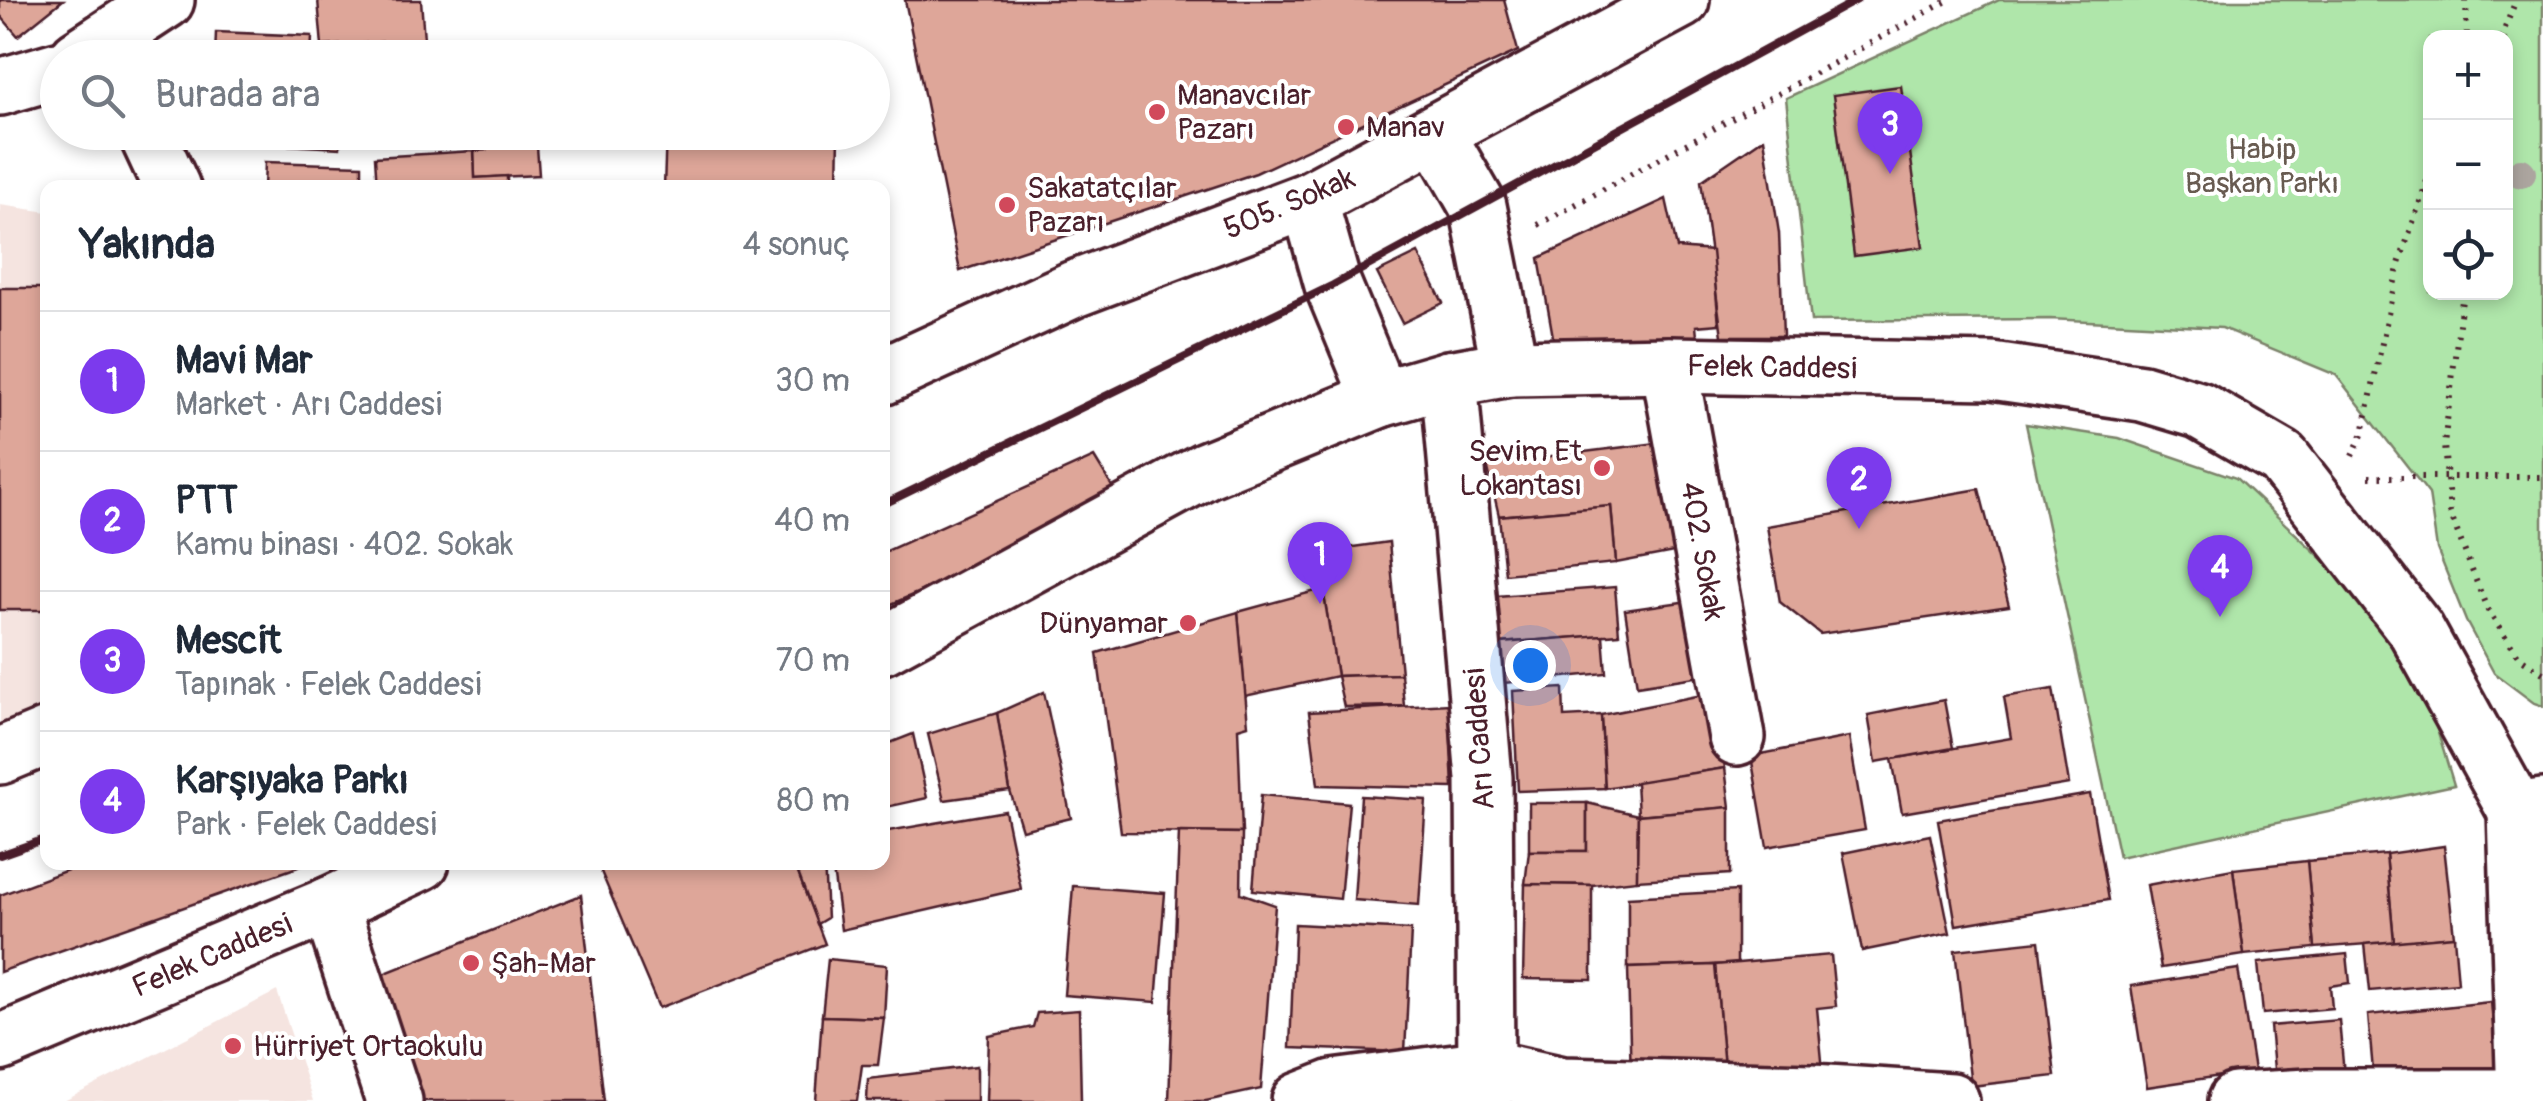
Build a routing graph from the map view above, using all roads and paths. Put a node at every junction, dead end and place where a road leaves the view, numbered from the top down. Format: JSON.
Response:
{"nodes":[{"id":1,"x":166,"y":0,"type":"edge"},
{"id":2,"x":1681,"y":0,"type":"edge"},
{"id":3,"x":1948,"y":0,"type":"edge"},
{"id":4,"x":2466,"y":0,"type":"edge"},
{"id":5,"x":2516,"y":0,"type":"edge"},
{"id":6,"x":2467,"y":30,"type":"edge"},
{"id":7,"x":2504,"y":30,"type":"edge"},
{"id":8,"x":118,"y":40,"type":"edge"},
{"id":9,"x":40,"y":75,"type":"edge"},
{"id":10,"x":0,"y":87,"type":"edge"},
{"id":11,"x":1436,"y":133,"type":"junction"},
{"id":12,"x":154,"y":150,"type":"edge"},
{"id":13,"x":168,"y":180,"type":"edge"},
{"id":14,"x":2423,"y":193,"type":"edge"},
{"id":15,"x":1309,"y":200,"type":"junction"},
{"id":16,"x":1489,"y":252,"type":"junction"},
{"id":17,"x":2461,"y":300,"type":"edge"},
{"id":18,"x":1669,"y":365,"type":"junction"},
{"id":19,"x":1510,"y":368,"type":"junction"},
{"id":20,"x":890,"y":373,"type":"edge"},
{"id":21,"x":1450,"y":378,"type":"junction"},
{"id":22,"x":1380,"y":399,"type":"junction"},
{"id":23,"x":2448,"y":478,"type":"junction"},
{"id":24,"x":2543,"y":478,"type":"edge"},
{"id":25,"x":2333,"y":493,"type":"junction"},
{"id":26,"x":890,"y":642,"type":"edge"},
{"id":27,"x":2543,"y":672,"type":"edge"},
{"id":28,"x":1737,"y":738,"type":"dead end"},
{"id":29,"x":40,"y":739,"type":"edge"},
{"id":30,"x":0,"y":756,"type":"edge"},
{"id":31,"x":2529,"y":809,"type":"edge"},
{"id":32,"x":404,"y":870,"type":"edge"},
{"id":33,"x":330,"y":905,"type":"junction"},
{"id":34,"x":0,"y":1043,"type":"edge"},
{"id":35,"x":1484,"y":1084,"type":"edge"},
{"id":36,"x":2524,"y":1099,"type":"edge"},
{"id":37,"x":394,"y":1101,"type":"edge"},
{"id":38,"x":1300,"y":1101,"type":"edge"},
{"id":39,"x":1951,"y":1101,"type":"edge"},
{"id":40,"x":2236,"y":1101,"type":"edge"}],
"edges":[{"from":1,"to":8,"type":"street"},
{"from":2,"to":11,"type":"street","name":"505. Sokak"},
{"from":3,"to":16,"type":"path"},
{"from":4,"to":6,"type":"path"},
{"from":5,"to":7,"type":"path"},
{"from":9,"to":10,"type":"street"},
{"from":11,"to":15,"type":"street","name":"505. Sokak"},
{"from":11,"to":16,"type":"street"},
{"from":12,"to":13,"type":"street"},
{"from":14,"to":25,"type":"path"},
{"from":15,"to":20,"type":"street","name":"505. Sokak"},
{"from":15,"to":22,"type":"street"},
{"from":16,"to":19,"type":"street"},
{"from":17,"to":23,"type":"path"},
{"from":18,"to":19,"type":"street","name":"Felek Caddesi"},
{"from":18,"to":25,"type":"street","name":"Felek Caddesi"},
{"from":18,"to":28,"type":"street","name":"402. Sokak"},
{"from":19,"to":21,"type":"street","name":"Felek Caddesi"},
{"from":21,"to":22,"type":"street","name":"Felek Caddesi"},
{"from":21,"to":35,"type":"street","name":"Arı Caddesi"},
{"from":22,"to":26,"type":"street","name":"Felek Caddesi"},
{"from":23,"to":24,"type":"path"},
{"from":23,"to":25,"type":"path"},
{"from":23,"to":27,"type":"path"},
{"from":25,"to":31,"type":"street","name":"Felek Caddesi"},
{"from":29,"to":30,"type":"street"},
{"from":31,"to":36,"type":"street"},
{"from":32,"to":33,"type":"street","name":"Felek Caddesi"},
{"from":33,"to":34,"type":"street","name":"Felek Caddesi"},
{"from":33,"to":37,"type":"street"},
{"from":35,"to":38,"type":"street"},
{"from":35,"to":39,"type":"street"},
{"from":36,"to":40,"type":"street"}]}
